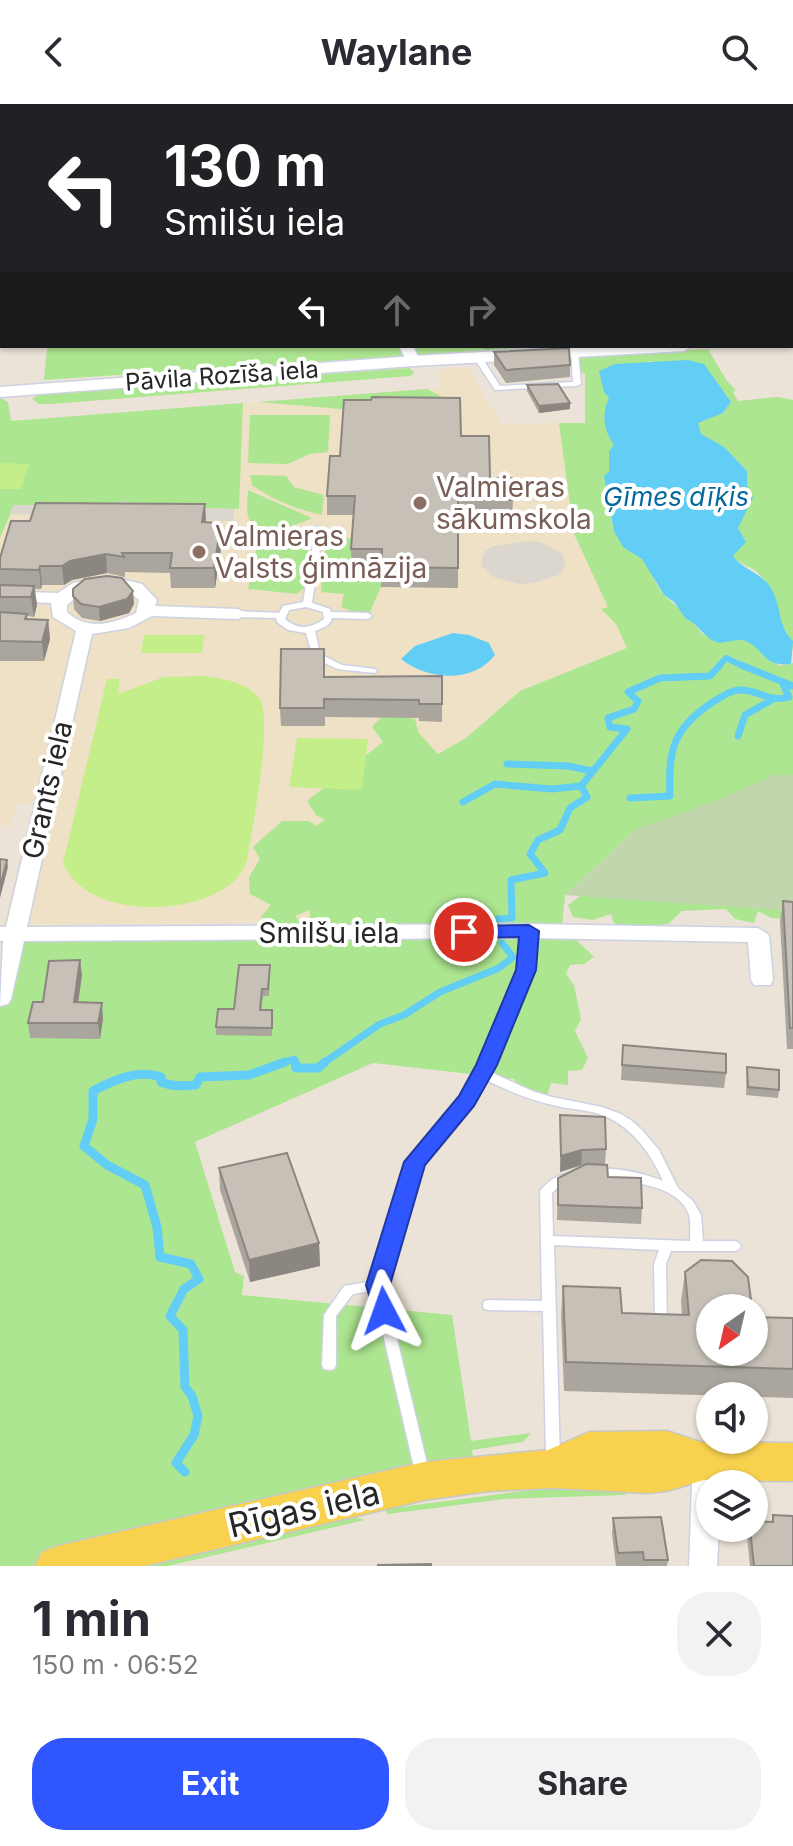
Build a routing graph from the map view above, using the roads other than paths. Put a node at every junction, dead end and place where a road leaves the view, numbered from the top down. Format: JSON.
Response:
{"nodes":[{"id":1,"x":647,"y":348,"type":"edge"},
{"id":2,"x":574,"y":352,"type":"junction"},
{"id":3,"x":409,"y":354,"type":"edge"},
{"id":4,"x":478,"y":358,"type":"junction"},
{"id":5,"x":0,"y":392,"type":"edge"},
{"id":6,"x":319,"y":529,"type":"dead end"},
{"id":7,"x":0,"y":596,"type":"edge"},
{"id":8,"x":61,"y":598,"type":"junction"},
{"id":9,"x":307,"y":604,"type":"junction"},
{"id":10,"x":146,"y":611,"type":"junction"},
{"id":11,"x":238,"y":614,"type":"joint"},
{"id":12,"x":329,"y":615,"type":"junction"},
{"id":13,"x":280,"y":616,"type":"junction"},
{"id":14,"x":368,"y":616,"type":"dead end"},
{"id":15,"x":49,"y":624,"type":"edge"},
{"id":16,"x":79,"y":626,"type":"junction"},
{"id":17,"x":310,"y":630,"type":"junction"},
{"id":18,"x":372,"y":671,"type":"dead end"},
{"id":19,"x":529,"y":931,"type":"junction"},
{"id":20,"x":7,"y":934,"type":"edge"},
{"id":21,"x":762,"y":980,"type":"dead end"},
{"id":22,"x":0,"y":999,"type":"edge"},
{"id":23,"x":482,"y":1073,"type":"junction"},
{"id":24,"x":672,"y":1188,"type":"junction"},
{"id":25,"x":547,"y":1240,"type":"junction"},
{"id":26,"x":667,"y":1246,"type":"junction"},
{"id":27,"x":697,"y":1246,"type":"junction"},
{"id":28,"x":735,"y":1246,"type":"dead end"},
{"id":29,"x":378,"y":1285,"type":"junction"},
{"id":30,"x":489,"y":1305,"type":"dead end"},
{"id":31,"x":549,"y":1306,"type":"junction"},
{"id":32,"x":661,"y":1328,"type":"edge"},
{"id":33,"x":329,"y":1365,"type":"dead end"},
{"id":34,"x":700,"y":1461,"type":"junction"},
{"id":35,"x":793,"y":1462,"type":"edge"},
{"id":36,"x":553,"y":1469,"type":"junction"},
{"id":37,"x":424,"y":1481,"type":"junction"},
{"id":38,"x":58,"y":1566,"type":"edge"},
{"id":39,"x":703,"y":1566,"type":"edge"}],
"edges":[{"from":1,"to":2,"type":"street","name":"Pāvila Rozīša iela"},
{"from":2,"to":4,"type":"street","name":"Pāvila Rozīša iela"},
{"from":2,"to":4,"type":"lane"},
{"from":3,"to":4,"type":"street","name":"Pāvila Rozīša iela"},
{"from":3,"to":5,"type":"street","name":"Pāvila Rozīša iela"},
{"from":6,"to":9,"type":"lane"},
{"from":7,"to":8,"type":"street"},
{"from":8,"to":10,"type":"street"},
{"from":8,"to":16,"type":"street"},
{"from":9,"to":12,"type":"lane"},
{"from":9,"to":13,"type":"lane"},
{"from":10,"to":11,"type":"street"},
{"from":10,"to":16,"type":"street"},
{"from":11,"to":13,"type":"lane"},
{"from":12,"to":14,"type":"lane"},
{"from":12,"to":17,"type":"lane"},
{"from":13,"to":17,"type":"lane"},
{"from":15,"to":16,"type":"street"},
{"from":16,"to":20,"type":"street","name":"Grants iela"},
{"from":17,"to":18,"type":"lane"},
{"from":19,"to":20,"type":"street","name":"Smilšu iela"},
{"from":19,"to":21,"type":"street","name":"Smilšu iela"},
{"from":19,"to":23,"type":"lane"},
{"from":20,"to":22,"type":"street","name":"Grants iela"},
{"from":23,"to":24,"type":"lane"},
{"from":23,"to":29,"type":"lane"},
{"from":24,"to":25,"type":"lane"},
{"from":24,"to":27,"type":"lane"},
{"from":25,"to":26,"type":"lane"},
{"from":25,"to":31,"type":"lane"},
{"from":26,"to":27,"type":"lane"},
{"from":26,"to":32,"type":"lane"},
{"from":27,"to":28,"type":"lane"},
{"from":29,"to":33,"type":"lane"},
{"from":29,"to":37,"type":"lane"},
{"from":30,"to":31,"type":"lane"},
{"from":31,"to":36,"type":"lane"},
{"from":34,"to":35,"type":"main road","name":"Rīgas iela"},
{"from":34,"to":36,"type":"main road","name":"Rīgas iela"},
{"from":34,"to":39,"type":"street"},
{"from":36,"to":37,"type":"main road","name":"Rīgas iela"},
{"from":37,"to":38,"type":"main road","name":"Rīgas iela"}]}
